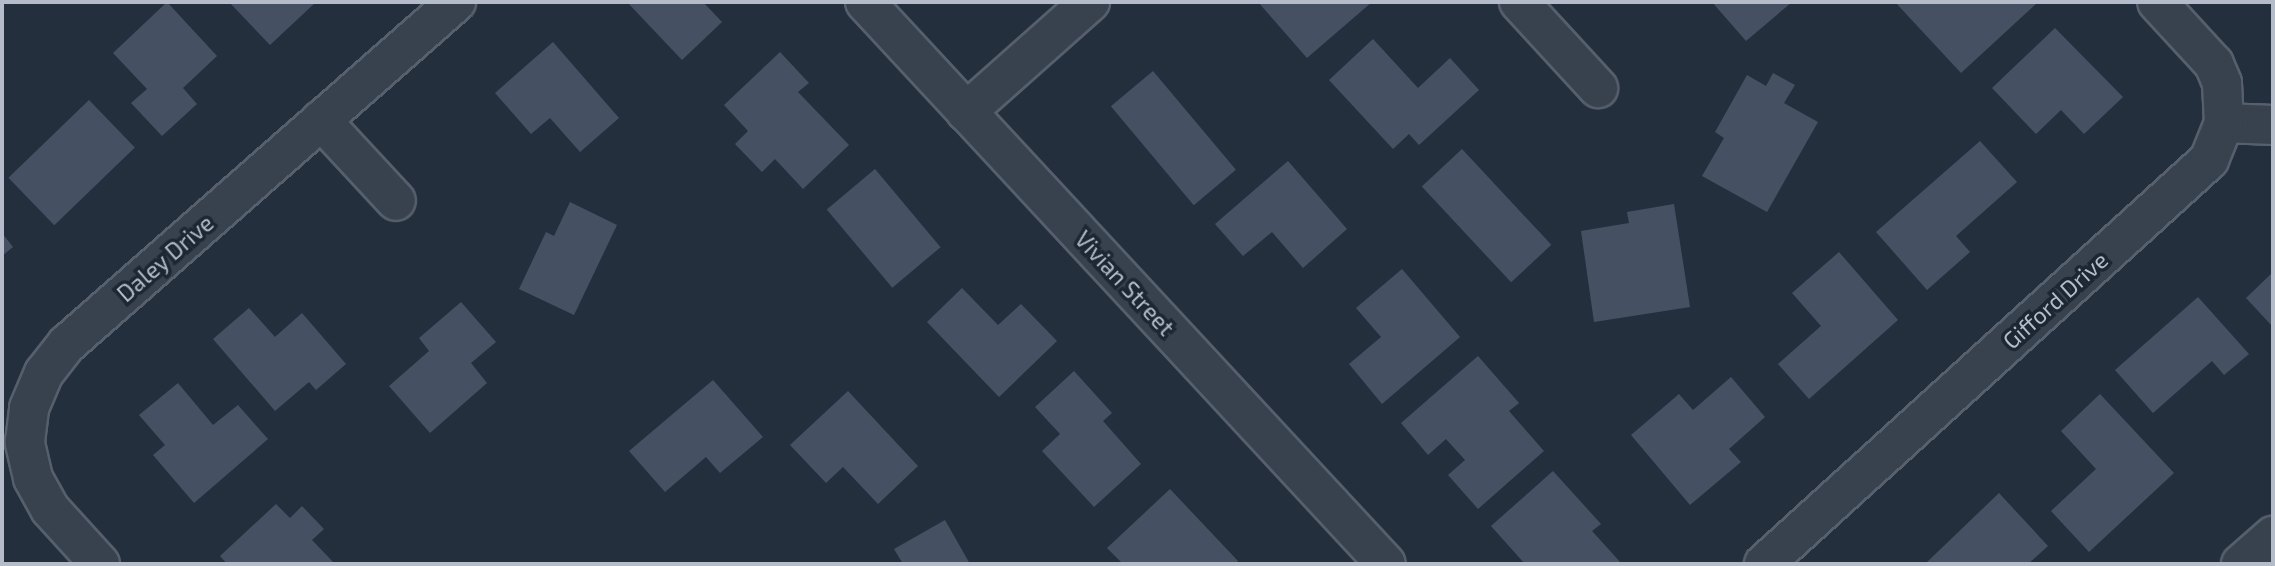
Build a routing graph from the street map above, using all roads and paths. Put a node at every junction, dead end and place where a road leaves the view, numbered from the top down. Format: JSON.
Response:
{"nodes":[{"id":1,"x":456,"y":2,"type":"edge"},
{"id":2,"x":865,"y":2,"type":"edge"},
{"id":3,"x":1090,"y":2,"type":"edge"},
{"id":4,"x":1519,"y":2,"type":"edge"},
{"id":5,"x":2157,"y":2,"type":"edge"},
{"id":6,"x":1598,"y":88,"type":"dead end"},
{"id":7,"x":966,"y":112,"type":"junction"},
{"id":8,"x":321,"y":120,"type":"junction"},
{"id":9,"x":2224,"y":123,"type":"junction"},
{"id":10,"x":2273,"y":125,"type":"edge"},
{"id":11,"x":396,"y":201,"type":"dead end"},
{"id":12,"x":13,"y":439,"type":"edge"},
{"id":13,"x":2273,"y":536,"type":"edge"},
{"id":14,"x":100,"y":564,"type":"edge"},
{"id":15,"x":1386,"y":564,"type":"edge"},
{"id":16,"x":1763,"y":564,"type":"edge"},
{"id":17,"x":2241,"y":564,"type":"edge"}],
"edges":[{"from":1,"to":8,"type":"street","name":"Daley Drive"},
{"from":2,"to":7,"type":"street","name":"Vivian Street"},
{"from":3,"to":7,"type":"street"},
{"from":4,"to":6,"type":"street"},
{"from":5,"to":9,"type":"street","name":"Gifford Drive"},
{"from":7,"to":15,"type":"street","name":"Vivian Street"},
{"from":8,"to":11,"type":"street"},
{"from":8,"to":12,"type":"street","name":"Daley Drive"},
{"from":9,"to":10,"type":"street"},
{"from":9,"to":16,"type":"street","name":"Gifford Drive"},
{"from":12,"to":14,"type":"street","name":"Daley Drive"},
{"from":13,"to":17,"type":"street"}]}
